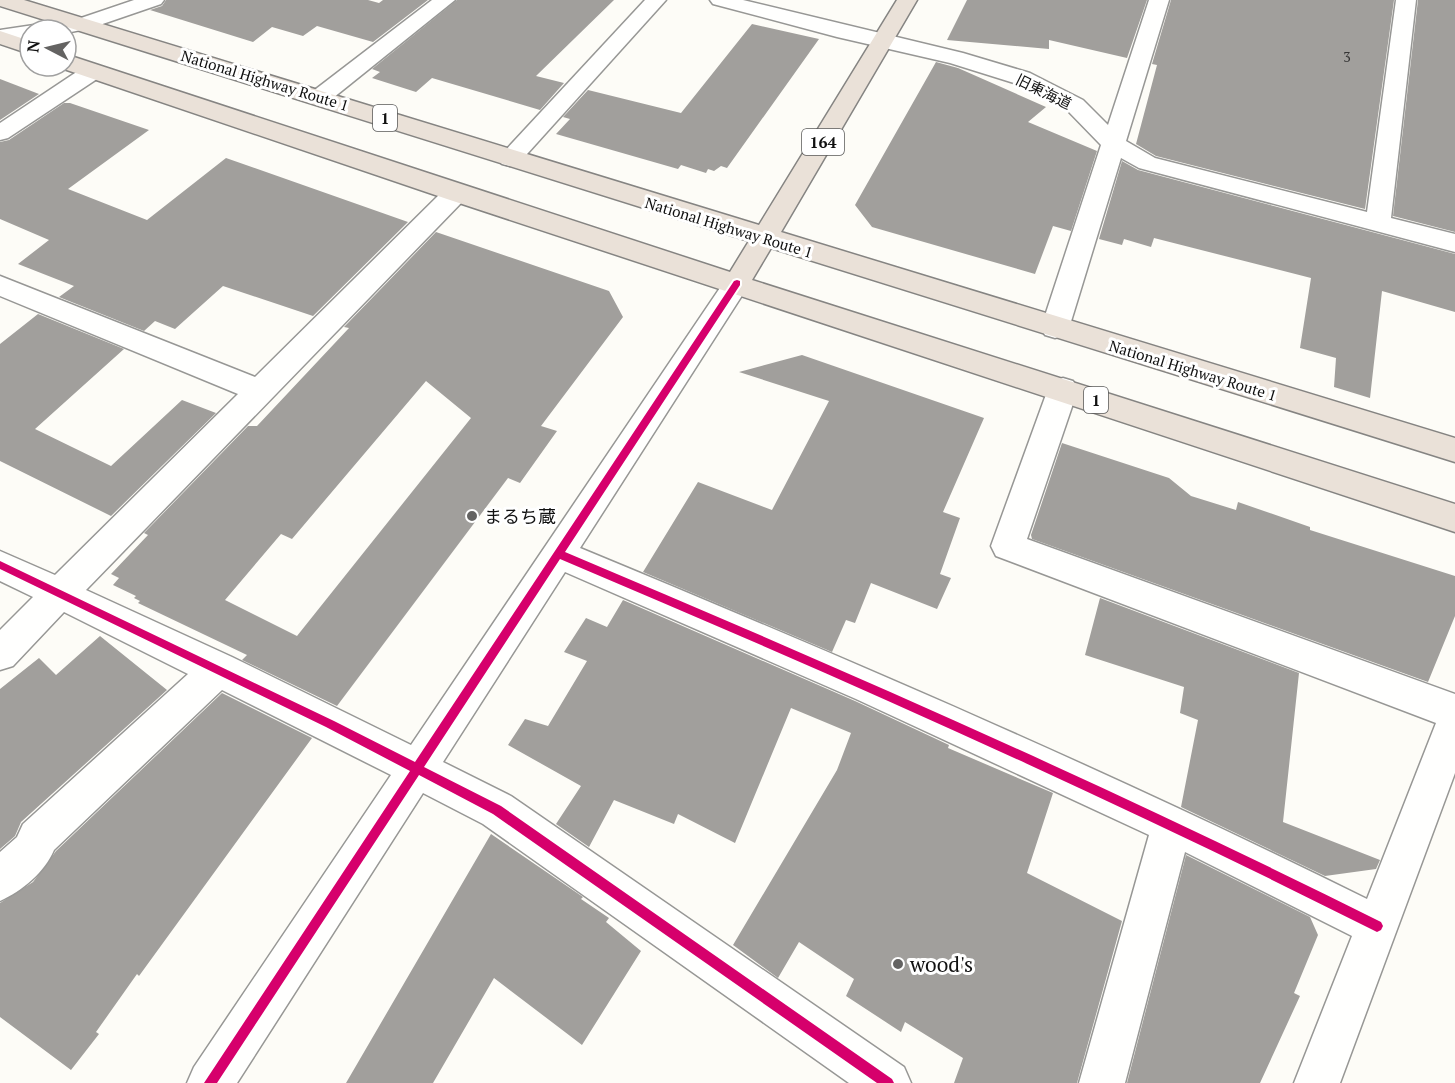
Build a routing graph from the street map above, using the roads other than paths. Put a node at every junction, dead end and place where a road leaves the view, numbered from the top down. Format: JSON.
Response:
{"nodes":[{"id":1,"x":3,"y":0,"type":"edge"},
{"id":2,"x":154,"y":0,"type":"edge"},
{"id":3,"x":445,"y":0,"type":"edge"},
{"id":4,"x":656,"y":0,"type":"edge"},
{"id":5,"x":720,"y":0,"type":"edge"},
{"id":6,"x":907,"y":0,"type":"edge"},
{"id":7,"x":1159,"y":0,"type":"edge"},
{"id":8,"x":1406,"y":0,"type":"edge"},
{"id":9,"x":84,"y":24,"type":"junction"},
{"id":10,"x":78,"y":25,"type":"edge"},
{"id":11,"x":18,"y":34,"type":"edge"},
{"id":12,"x":0,"y":37,"type":"edge"},
{"id":13,"x":881,"y":42,"type":"junction"},
{"id":14,"x":18,"y":44,"type":"edge"},
{"id":15,"x":78,"y":67,"type":"edge"},
{"id":16,"x":92,"y":72,"type":"junction"},
{"id":17,"x":320,"y":97,"type":"junction"},
{"id":18,"x":0,"y":133,"type":"edge"},
{"id":19,"x":1114,"y":144,"type":"junction"},
{"id":20,"x":510,"y":159,"type":"junction"},
{"id":21,"x":456,"y":193,"type":"junction"},
{"id":22,"x":1378,"y":223,"type":"junction"},
{"id":23,"x":766,"y":238,"type":"junction"},
{"id":24,"x":1455,"y":243,"type":"edge"},
{"id":25,"x":737,"y":283,"type":"junction"},
{"id":26,"x":0,"y":285,"type":"edge"},
{"id":27,"x":1055,"y":328,"type":"junction"},
{"id":28,"x":1064,"y":389,"type":"junction"},
{"id":29,"x":259,"y":391,"type":"junction"},
{"id":30,"x":1455,"y":450,"type":"edge"},
{"id":31,"x":1455,"y":518,"type":"edge"},
{"id":32,"x":559,"y":554,"type":"junction"},
{"id":33,"x":0,"y":565,"type":"edge"},
{"id":34,"x":60,"y":594,"type":"junction"},
{"id":35,"x":0,"y":654,"type":"edge"},
{"id":36,"x":219,"y":669,"type":"junction"},
{"id":37,"x":1454,"y":724,"type":"edge"},
{"id":38,"x":419,"y":768,"type":"junction"},
{"id":39,"x":1172,"y":826,"type":"junction"},
{"id":40,"x":0,"y":880,"type":"edge"},
{"id":41,"x":1377,"y":926,"type":"junction"},
{"id":42,"x":210,"y":1083,"type":"edge"},
{"id":43,"x":888,"y":1083,"type":"edge"},
{"id":44,"x":1102,"y":1083,"type":"edge"},
{"id":45,"x":1317,"y":1083,"type":"edge"}],
"edges":[{"from":1,"to":9,"type":"highway","name":"National Highway Route 1","number":"1"},
{"from":2,"to":9,"type":"street"},
{"from":3,"to":17,"type":"street"},
{"from":4,"to":20,"type":"street"},
{"from":5,"to":13,"type":"street","name":"旧東海道"},
{"from":6,"to":13,"type":"highway","number":"164"},
{"from":7,"to":19,"type":"street"},
{"from":8,"to":22,"type":"street"},
{"from":9,"to":10,"type":"street"},
{"from":9,"to":17,"type":"highway","name":"National Highway Route 1","number":"1"},
{"from":11,"to":12,"type":"street"},
{"from":12,"to":14,"type":"highway"},
{"from":13,"to":19,"type":"street","name":"旧東海道"},
{"from":13,"to":23,"type":"highway","number":"164"},
{"from":15,"to":16,"type":"highway","number":"1"},
{"from":16,"to":18,"type":"street"},
{"from":16,"to":21,"type":"highway","number":"1"},
{"from":17,"to":20,"type":"highway","name":"National Highway Route 1","number":"1"},
{"from":19,"to":22,"type":"street","name":"旧東海道"},
{"from":19,"to":27,"type":"street"},
{"from":20,"to":23,"type":"highway","name":"National Highway Route 1","number":"1"},
{"from":21,"to":25,"type":"highway","number":"1"},
{"from":21,"to":29,"type":"street"},
{"from":22,"to":24,"type":"street","name":"旧東海道"},
{"from":23,"to":25,"type":"highway","number":"164"},
{"from":23,"to":27,"type":"highway","name":"National Highway Route 1","number":"1"},
{"from":25,"to":28,"type":"highway","number":"1"},
{"from":25,"to":32,"type":"street"},
{"from":26,"to":29,"type":"street"},
{"from":27,"to":30,"type":"highway","name":"National Highway Route 1","number":"1"},
{"from":28,"to":31,"type":"highway","number":"1"},
{"from":28,"to":37,"type":"street"},
{"from":29,"to":34,"type":"street"},
{"from":32,"to":38,"type":"street"},
{"from":32,"to":39,"type":"street"},
{"from":33,"to":34,"type":"street"},
{"from":34,"to":35,"type":"street"},
{"from":34,"to":36,"type":"street"},
{"from":36,"to":38,"type":"street"},
{"from":36,"to":40,"type":"street"},
{"from":37,"to":41,"type":"street"},
{"from":38,"to":42,"type":"street"},
{"from":38,"to":43,"type":"street"},
{"from":39,"to":41,"type":"street"},
{"from":39,"to":44,"type":"street"},
{"from":41,"to":45,"type":"street"}]}
